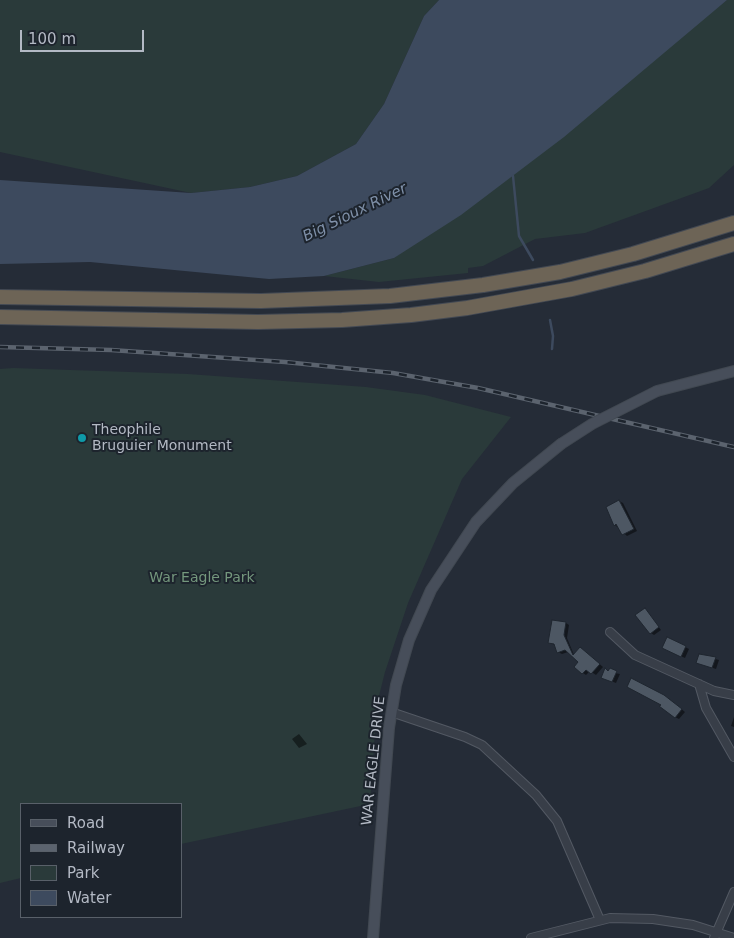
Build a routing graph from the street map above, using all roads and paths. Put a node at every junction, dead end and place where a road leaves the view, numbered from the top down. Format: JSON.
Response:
{"nodes":[{"id":1,"x":734,"y":223,"type":"edge"},
{"id":2,"x":734,"y":244,"type":"edge"},
{"id":3,"x":0,"y":297,"type":"edge"},
{"id":4,"x":0,"y":316,"type":"edge"},
{"id":5,"x":734,"y":371,"type":"edge"},
{"id":6,"x":610,"y":632,"type":"dead end"},
{"id":7,"x":698,"y":684,"type":"junction"},
{"id":8,"x":734,"y":695,"type":"edge"},
{"id":9,"x":391,"y":712,"type":"junction"},
{"id":10,"x":734,"y":756,"type":"edge"},
{"id":11,"x":734,"y":892,"type":"edge"},
{"id":12,"x":600,"y":920,"type":"junction"},
{"id":13,"x":715,"y":935,"type":"edge"},
{"id":14,"x":373,"y":938,"type":"edge"},
{"id":15,"x":532,"y":938,"type":"edge"},
{"id":16,"x":734,"y":938,"type":"edge"}],
"edges":[{"from":1,"to":3,"type":"highway"},
{"from":2,"to":4,"type":"highway"},
{"from":5,"to":9,"type":"main road","name":"WAR EAGLE DRIVE","bridge":true},
{"from":6,"to":7,"type":"street"},
{"from":7,"to":8,"type":"street"},
{"from":7,"to":10,"type":"street"},
{"from":9,"to":12,"type":"street"},
{"from":9,"to":14,"type":"main road","name":"WAR EAGLE DRIVE"},
{"from":11,"to":13,"type":"street"},
{"from":12,"to":13,"type":"street"},
{"from":12,"to":15,"type":"street"},
{"from":13,"to":16,"type":"street"}]}
